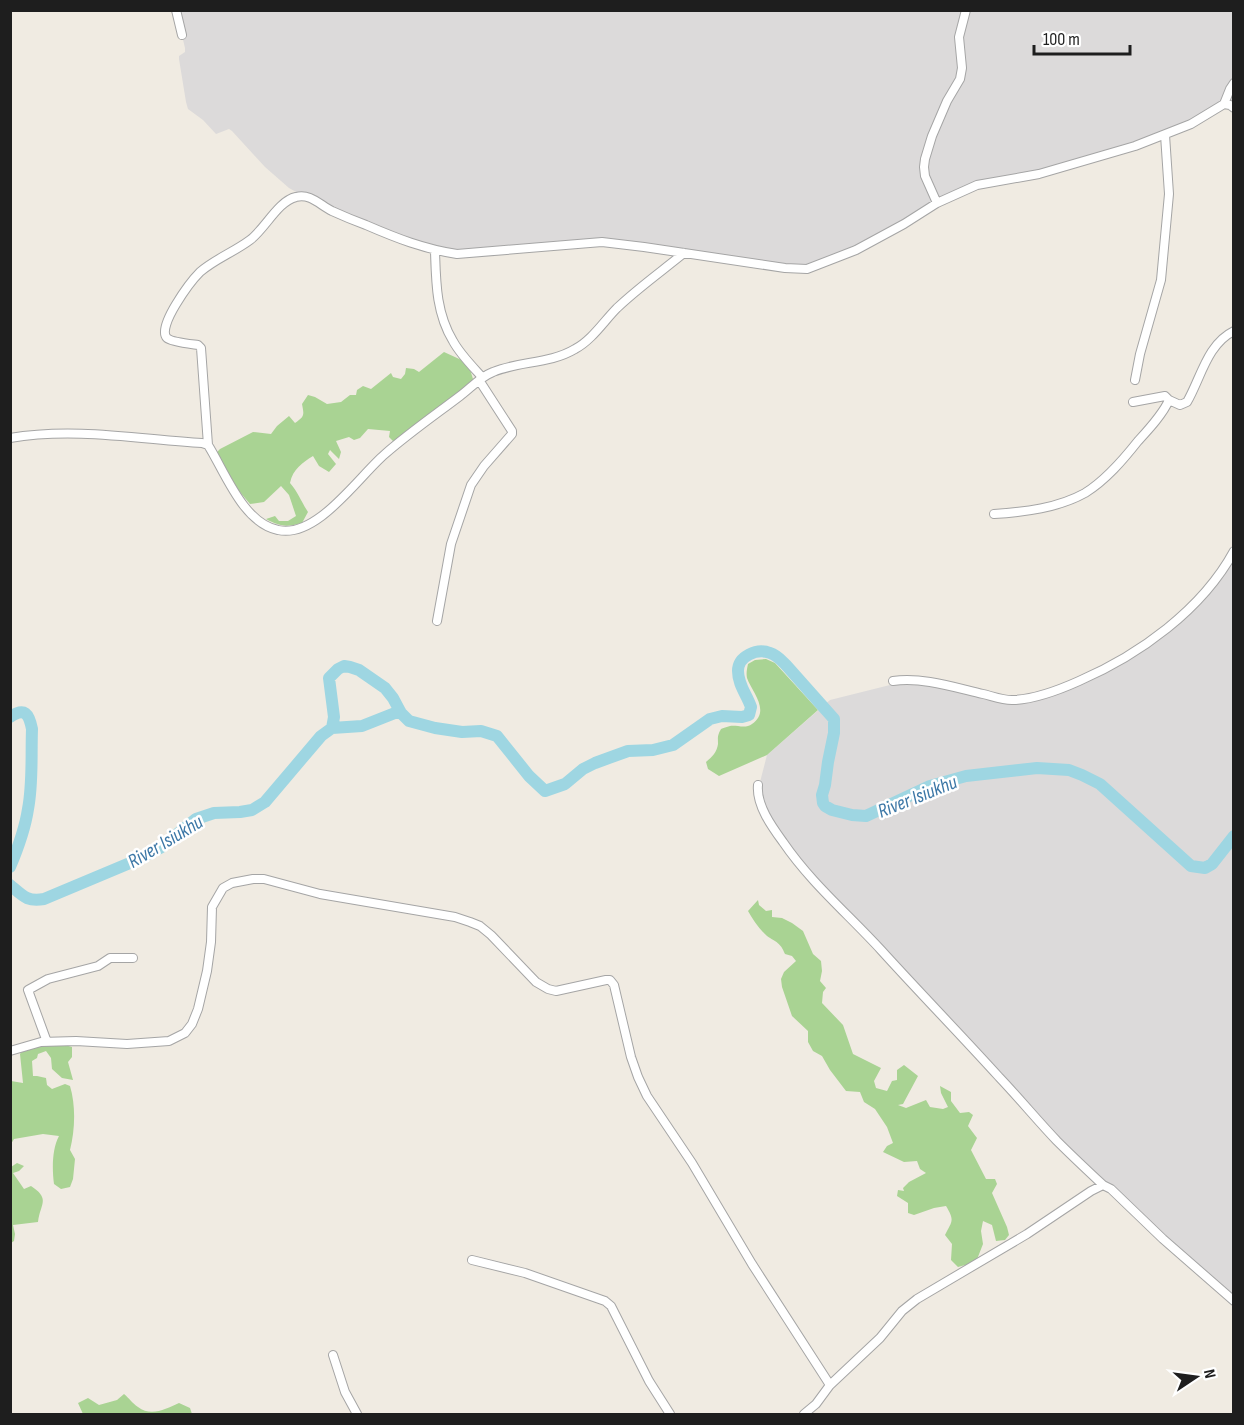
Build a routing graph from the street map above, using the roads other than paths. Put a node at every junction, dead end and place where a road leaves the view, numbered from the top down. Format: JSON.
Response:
{"nodes":[{"id":1,"x":176,"y":10,"type":"edge"},
{"id":2,"x":966,"y":10,"type":"edge"},
{"id":3,"x":182,"y":35,"type":"dead end"},
{"id":4,"x":1233,"y":83,"type":"edge"},
{"id":5,"x":1224,"y":104,"type":"junction"},
{"id":6,"x":1233,"y":108,"type":"edge"},
{"id":7,"x":1165,"y":135,"type":"junction"},
{"id":8,"x":937,"y":203,"type":"junction"},
{"id":9,"x":435,"y":251,"type":"junction"},
{"id":10,"x":684,"y":254,"type":"junction"},
{"id":11,"x":1233,"y":331,"type":"edge"},
{"id":12,"x":480,"y":379,"type":"junction"},
{"id":13,"x":1135,"y":380,"type":"dead end"},
{"id":14,"x":1169,"y":400,"type":"junction"},
{"id":15,"x":1133,"y":402,"type":"dead end"},
{"id":16,"x":10,"y":438,"type":"edge"},
{"id":17,"x":208,"y":445,"type":"junction"},
{"id":18,"x":994,"y":514,"type":"dead end"},
{"id":19,"x":1233,"y":554,"type":"edge"},
{"id":20,"x":437,"y":621,"type":"dead end"},
{"id":21,"x":893,"y":681,"type":"dead end"},
{"id":22,"x":758,"y":785,"type":"dead end"},
{"id":23,"x":133,"y":958,"type":"dead end"},
{"id":24,"x":47,"y":1042,"type":"junction"},
{"id":25,"x":10,"y":1051,"type":"edge"},
{"id":26,"x":1103,"y":1185,"type":"junction"},
{"id":27,"x":472,"y":1260,"type":"dead end"},
{"id":28,"x":1233,"y":1301,"type":"edge"},
{"id":29,"x":333,"y":1355,"type":"dead end"},
{"id":30,"x":830,"y":1385,"type":"junction"},
{"id":31,"x":357,"y":1414,"type":"edge"},
{"id":32,"x":670,"y":1414,"type":"edge"},
{"id":33,"x":804,"y":1414,"type":"edge"}],
"edges":[{"from":1,"to":3,"type":"street"},
{"from":2,"to":8,"type":"street"},
{"from":4,"to":5,"type":"street"},
{"from":5,"to":6,"type":"street"},
{"from":5,"to":7,"type":"street"},
{"from":7,"to":8,"type":"street"},
{"from":7,"to":13,"type":"street"},
{"from":8,"to":10,"type":"street"},
{"from":9,"to":10,"type":"street"},
{"from":9,"to":12,"type":"street"},
{"from":9,"to":17,"type":"street"},
{"from":10,"to":12,"type":"street"},
{"from":11,"to":14,"type":"street"},
{"from":12,"to":17,"type":"street"},
{"from":12,"to":20,"type":"street"},
{"from":14,"to":15,"type":"street"},
{"from":14,"to":18,"type":"street"},
{"from":16,"to":17,"type":"street"},
{"from":19,"to":21,"type":"street"},
{"from":22,"to":26,"type":"street"},
{"from":23,"to":24,"type":"street"},
{"from":24,"to":25,"type":"street"},
{"from":24,"to":30,"type":"street"},
{"from":26,"to":28,"type":"street"},
{"from":26,"to":30,"type":"street"},
{"from":27,"to":32,"type":"street"},
{"from":29,"to":31,"type":"street"},
{"from":30,"to":33,"type":"street"}]}
